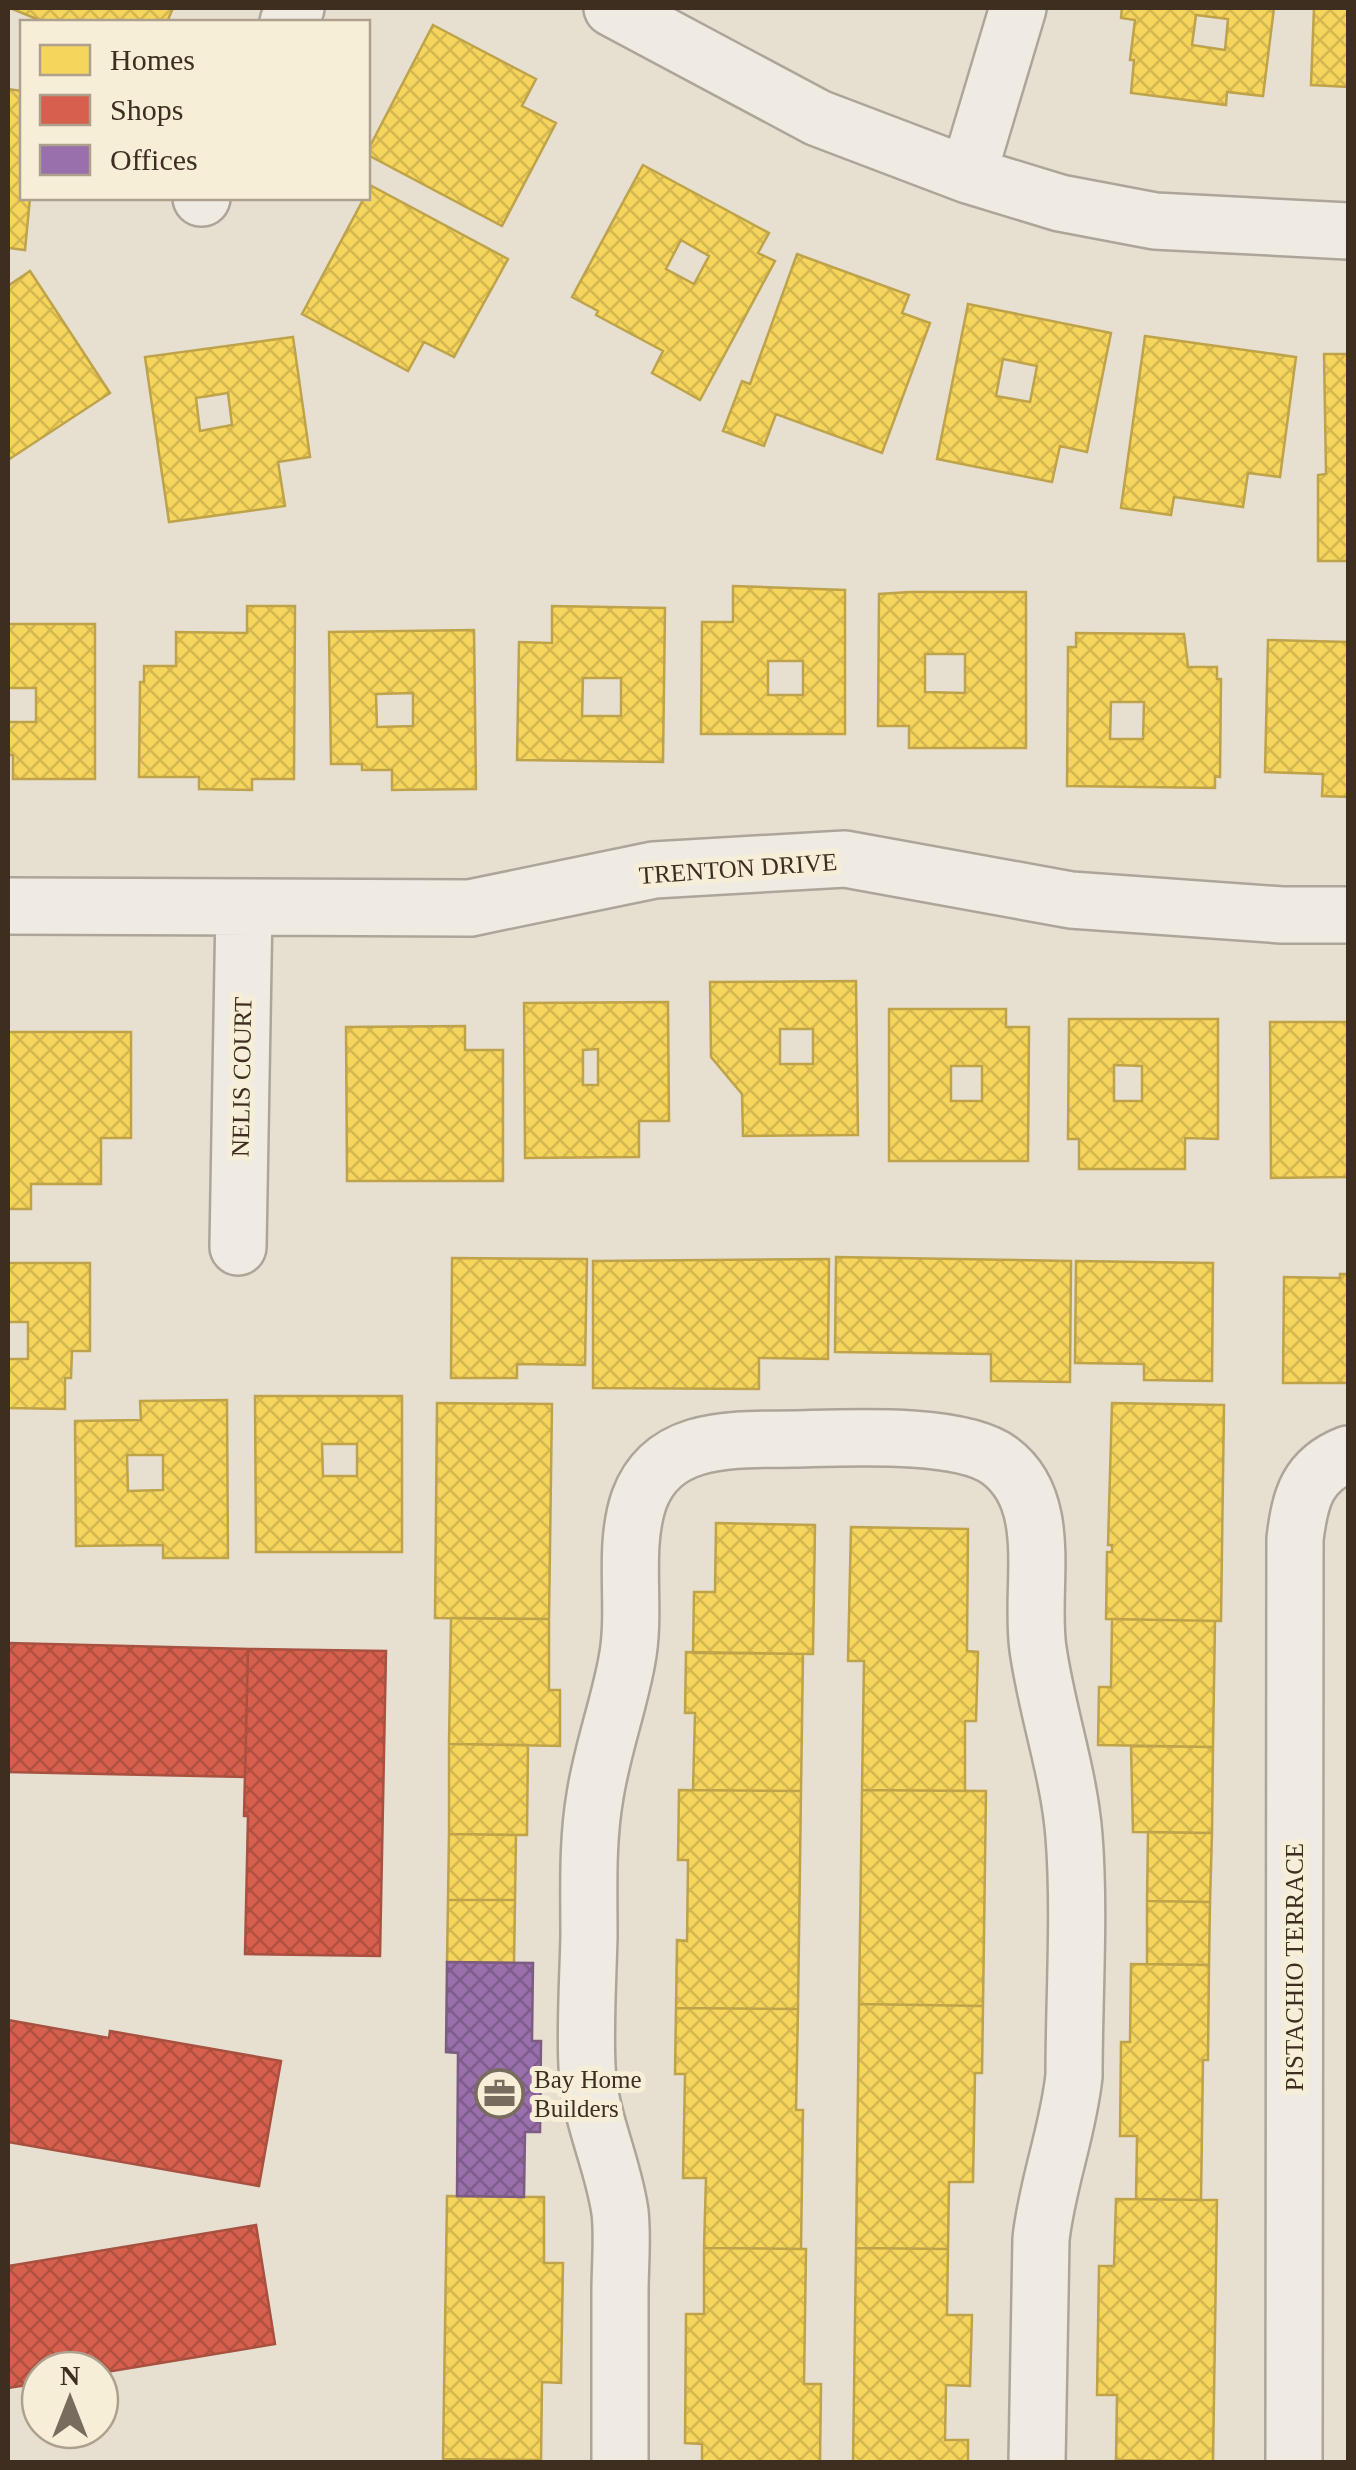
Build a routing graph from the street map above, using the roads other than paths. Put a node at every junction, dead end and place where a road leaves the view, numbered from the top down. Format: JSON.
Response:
{"nodes":[{"id":1,"x":612,"y":8,"type":"edge"},
{"id":2,"x":1018,"y":8,"type":"edge"},
{"id":3,"x":968,"y":175,"type":"junction"},
{"id":4,"x":1348,"y":231,"type":"edge"},
{"id":5,"x":8,"y":906,"type":"edge"},
{"id":6,"x":244,"y":907,"type":"junction"},
{"id":7,"x":1348,"y":915,"type":"edge"},
{"id":8,"x":238,"y":1246,"type":"dead end"},
{"id":9,"x":1332,"y":1466,"type":"edge"},
{"id":10,"x":620,"y":2462,"type":"edge"},
{"id":11,"x":1037,"y":2462,"type":"edge"},
{"id":12,"x":1294,"y":2462,"type":"edge"}],
"edges":[{"from":1,"to":3,"type":"street"},
{"from":2,"to":3,"type":"street"},
{"from":3,"to":4,"type":"street"},
{"from":5,"to":6,"type":"street","name":"TRENTON DRIVE"},
{"from":6,"to":7,"type":"street","name":"TRENTON DRIVE"},
{"from":6,"to":8,"type":"street","name":"NELIS COURT"},
{"from":9,"to":12,"type":"street","name":"PISTACHIO TERRACE"},
{"from":10,"to":11,"type":"street"}]}
